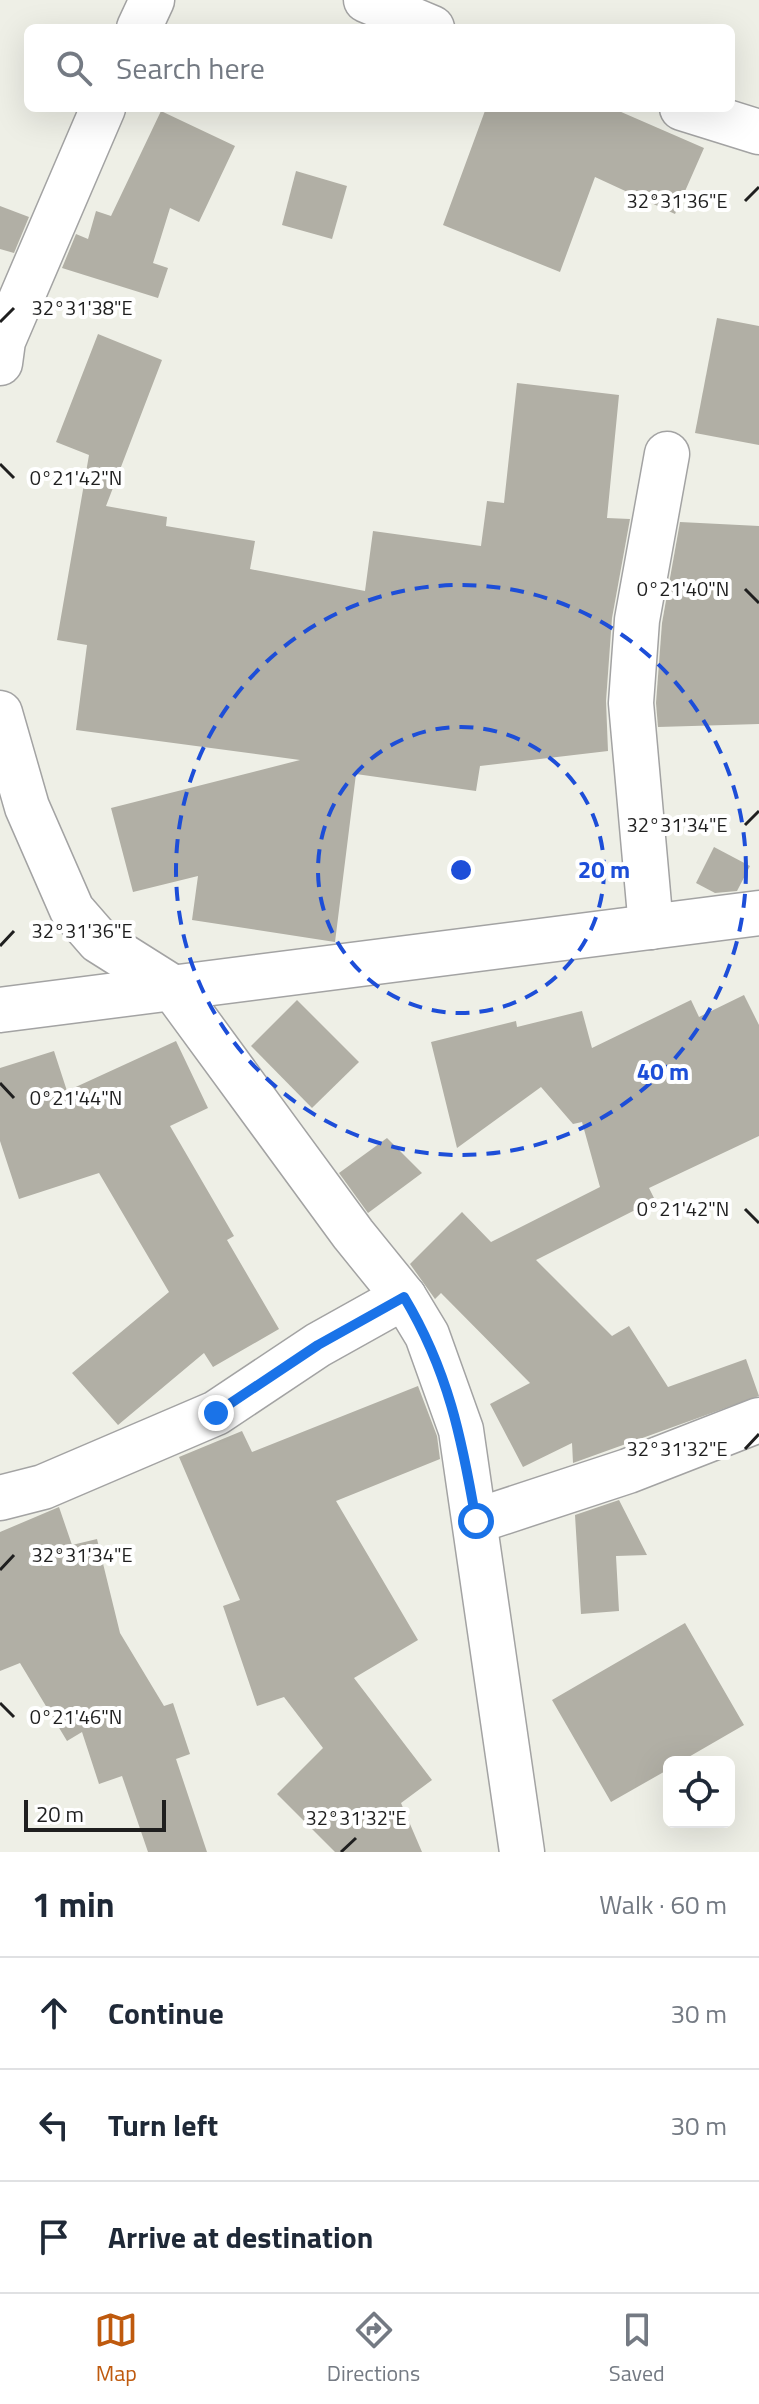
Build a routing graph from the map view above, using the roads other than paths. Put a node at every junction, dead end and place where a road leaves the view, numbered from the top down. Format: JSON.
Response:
{"nodes":[{"id":1,"x":152,"y":0,"type":"edge"},
{"id":2,"x":366,"y":0,"type":"edge"},
{"id":3,"x":141,"y":24,"type":"edge"},
{"id":4,"x":423,"y":24,"type":"edge"},
{"id":5,"x":101,"y":112,"type":"edge"},
{"id":6,"x":695,"y":112,"type":"edge"},
{"id":7,"x":759,"y":132,"type":"edge"},
{"id":8,"x":0,"y":363,"type":"edge"},
{"id":9,"x":667,"y":454,"type":"dead end"},
{"id":10,"x":0,"y":713,"type":"edge"},
{"id":11,"x":759,"y":913,"type":"edge"},
{"id":12,"x":651,"y":927,"type":"junction"},
{"id":13,"x":172,"y":987,"type":"junction"},
{"id":14,"x":0,"y":1010,"type":"edge"},
{"id":15,"x":404,"y":1297,"type":"junction"},
{"id":16,"x":759,"y":1420,"type":"edge"},
{"id":17,"x":0,"y":1498,"type":"edge"},
{"id":18,"x":476,"y":1521,"type":"junction"},
{"id":19,"x":522,"y":1852,"type":"edge"}],
"edges":[{"from":1,"to":3,"type":"street"},
{"from":2,"to":4,"type":"street"},
{"from":5,"to":8,"type":"street"},
{"from":6,"to":7,"type":"street"},
{"from":9,"to":12,"type":"street"},
{"from":10,"to":13,"type":"street"},
{"from":11,"to":12,"type":"street"},
{"from":12,"to":13,"type":"street"},
{"from":13,"to":14,"type":"street"},
{"from":13,"to":15,"type":"street"},
{"from":15,"to":17,"type":"street"},
{"from":15,"to":18,"type":"street"},
{"from":16,"to":18,"type":"street"},
{"from":18,"to":19,"type":"street"}]}
